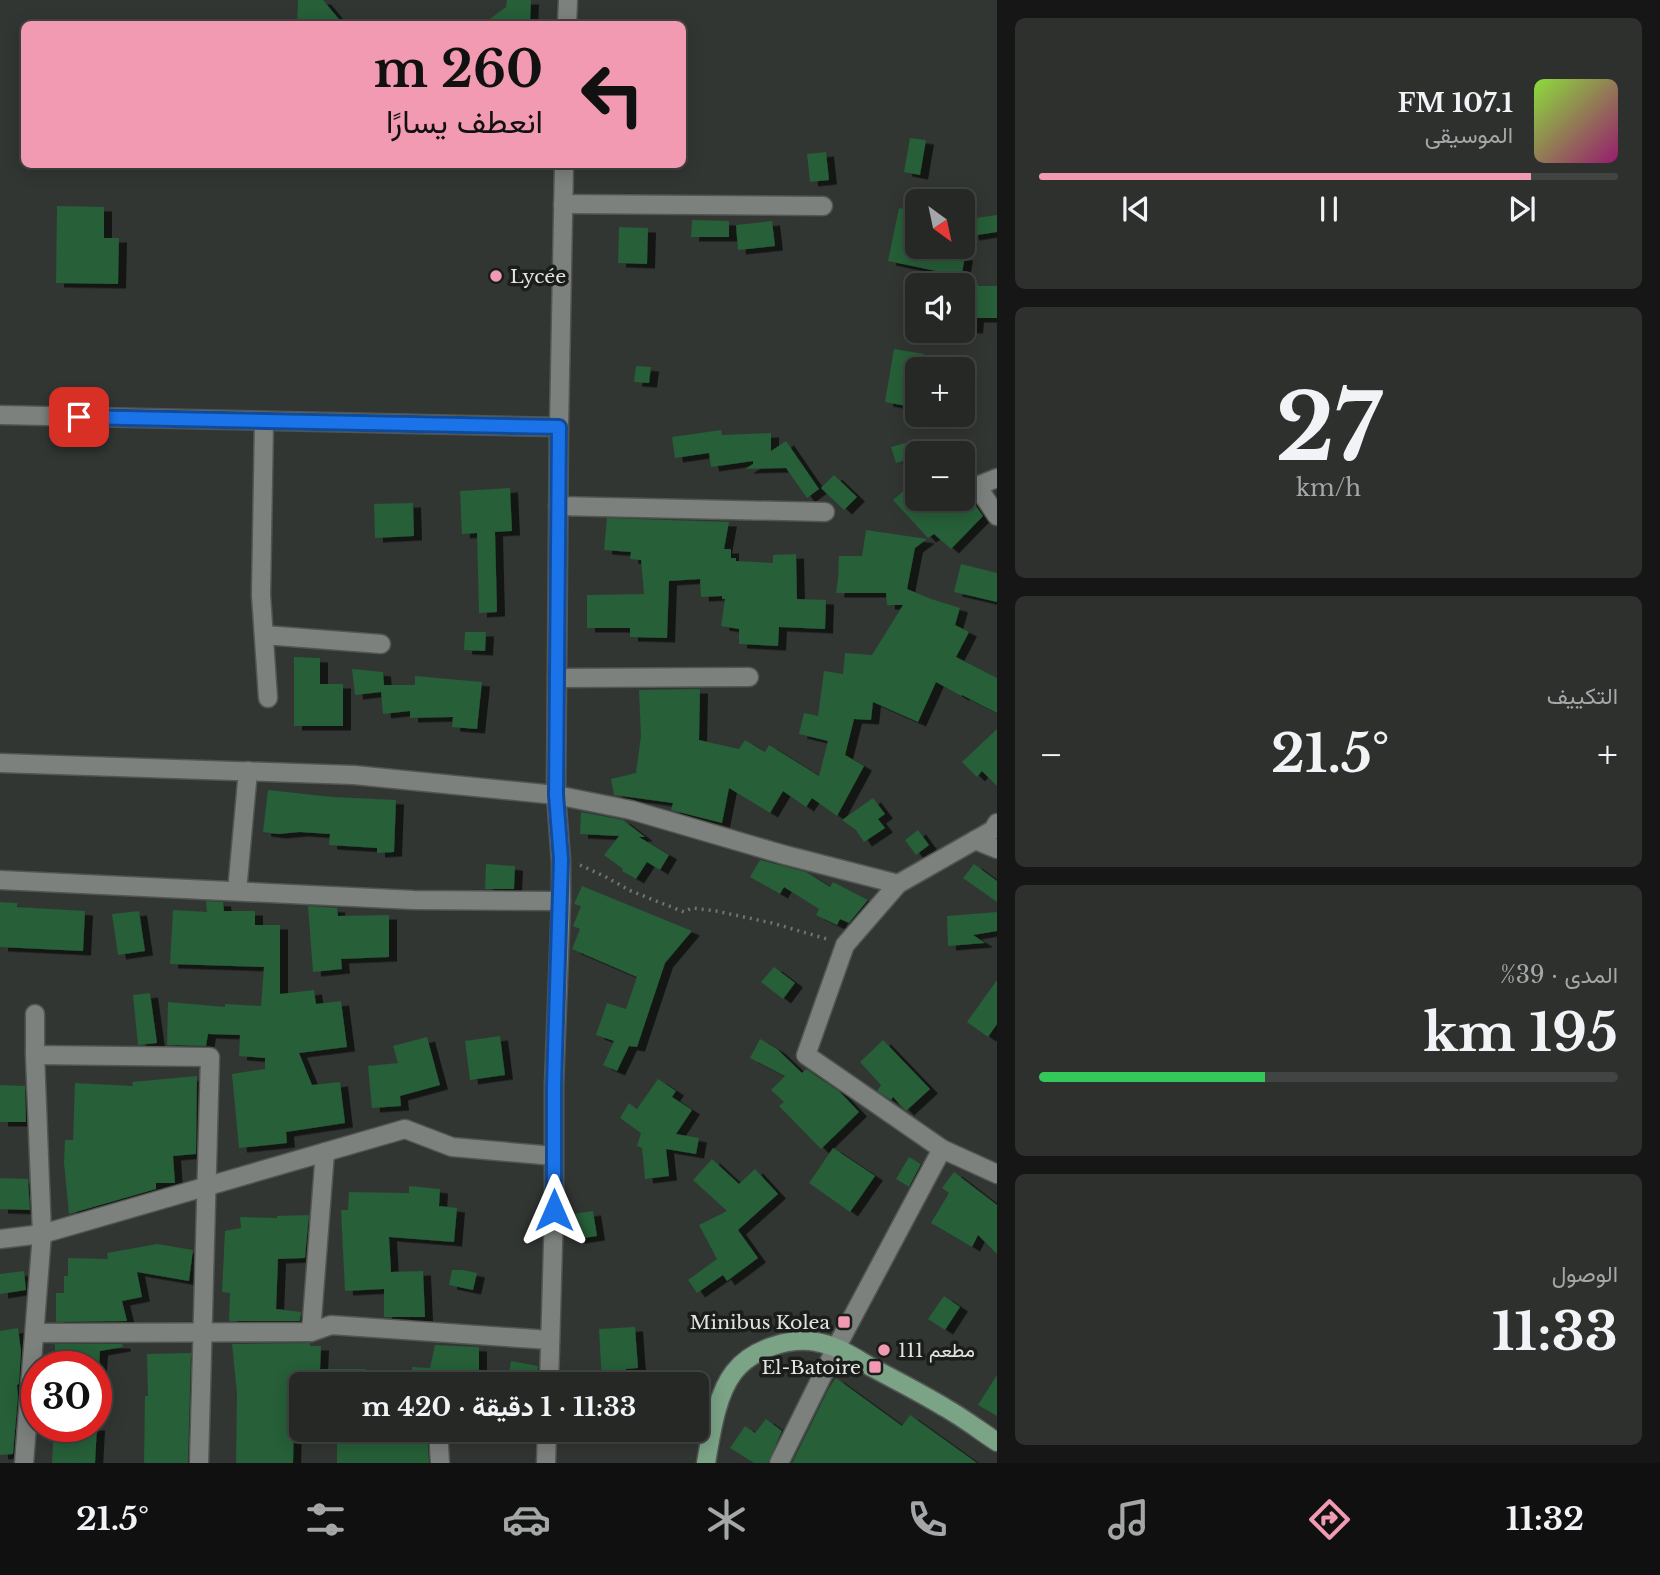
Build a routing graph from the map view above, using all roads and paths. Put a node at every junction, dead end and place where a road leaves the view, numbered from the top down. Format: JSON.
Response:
{"nodes":[{"id":1,"x":568,"y":0,"type":"edge"},
{"id":2,"x":567,"y":21,"type":"edge"},
{"id":3,"x":564,"y":168,"type":"edge"},
{"id":4,"x":564,"y":204,"type":"junction"},
{"id":5,"x":823,"y":206,"type":"dead end"},
{"id":6,"x":0,"y":415,"type":"edge"},
{"id":7,"x":264,"y":421,"type":"junction"},
{"id":8,"x":559,"y":427,"type":"junction"},
{"id":9,"x":997,"y":478,"type":"edge"},
{"id":10,"x":558,"y":506,"type":"junction"},
{"id":11,"x":825,"y":512,"type":"dead end"},
{"id":12,"x":997,"y":516,"type":"edge"},
{"id":13,"x":264,"y":635,"type":"junction"},
{"id":14,"x":381,"y":644,"type":"dead end"},
{"id":15,"x":749,"y":677,"type":"dead end"},
{"id":16,"x":557,"y":678,"type":"junction"},
{"id":17,"x":268,"y":698,"type":"dead end"},
{"id":18,"x":0,"y":763,"type":"edge"},
{"id":19,"x":248,"y":771,"type":"junction"},
{"id":20,"x":556,"y":795,"type":"junction"},
{"id":21,"x":997,"y":822,"type":"edge"},
{"id":22,"x":975,"y":840,"type":"junction"},
{"id":23,"x":997,"y":849,"type":"edge"},
{"id":24,"x":561,"y":860,"type":"junction"},
{"id":25,"x":0,"y":880,"type":"edge"},
{"id":26,"x":898,"y":884,"type":"junction"},
{"id":27,"x":237,"y":891,"type":"junction"},
{"id":28,"x":561,"y":901,"type":"junction"},
{"id":29,"x":845,"y":944,"type":"junction"},
{"id":30,"x":35,"y":1014,"type":"dead end"},
{"id":31,"x":35,"y":1055,"type":"junction"},
{"id":32,"x":942,"y":1149,"type":"junction"},
{"id":33,"x":325,"y":1152,"type":"junction"},
{"id":34,"x":554,"y":1156,"type":"junction"},
{"id":35,"x":997,"y":1174,"type":"edge"},
{"id":36,"x":207,"y":1187,"type":"junction"},
{"id":37,"x":42,"y":1234,"type":"junction"},
{"id":38,"x":0,"y":1239,"type":"edge"},
{"id":39,"x":311,"y":1332,"type":"junction"},
{"id":40,"x":34,"y":1333,"type":"junction"},
{"id":41,"x":202,"y":1333,"type":"junction"},
{"id":42,"x":550,"y":1340,"type":"junction"},
{"id":43,"x":836,"y":1348,"type":"junction"},
{"id":44,"x":549,"y":1372,"type":"edge"},
{"id":45,"x":439,"y":1442,"type":"edge"},
{"id":46,"x":547,"y":1442,"type":"edge"},
{"id":47,"x":997,"y":1442,"type":"edge"},
{"id":48,"x":24,"y":1463,"type":"edge"},
{"id":49,"x":199,"y":1463,"type":"edge"},
{"id":50,"x":440,"y":1463,"type":"edge"},
{"id":51,"x":546,"y":1463,"type":"edge"},
{"id":52,"x":706,"y":1463,"type":"edge"},
{"id":53,"x":779,"y":1463,"type":"edge"}],
"edges":[{"from":1,"to":2,"type":"street"},
{"from":3,"to":4,"type":"street"},
{"from":4,"to":5,"type":"street"},
{"from":4,"to":8,"type":"street"},
{"from":6,"to":7,"type":"street"},
{"from":7,"to":8,"type":"street"},
{"from":7,"to":13,"type":"street"},
{"from":8,"to":10,"type":"street"},
{"from":9,"to":12,"type":"street"},
{"from":10,"to":11,"type":"street"},
{"from":10,"to":16,"type":"street"},
{"from":13,"to":14,"type":"street"},
{"from":13,"to":17,"type":"street"},
{"from":15,"to":16,"type":"street"},
{"from":16,"to":20,"type":"street"},
{"from":18,"to":19,"type":"street"},
{"from":19,"to":20,"type":"street"},
{"from":19,"to":27,"type":"street"},
{"from":20,"to":24,"type":"street"},
{"from":20,"to":26,"type":"street"},
{"from":21,"to":22,"type":"street"},
{"from":22,"to":23,"type":"street"},
{"from":22,"to":26,"type":"street"},
{"from":24,"to":28,"type":"street"},
{"from":24,"to":29,"type":"path"},
{"from":25,"to":27,"type":"street"},
{"from":26,"to":29,"type":"street"},
{"from":27,"to":28,"type":"street"},
{"from":28,"to":34,"type":"street"},
{"from":29,"to":32,"type":"street"},
{"from":30,"to":31,"type":"street"},
{"from":31,"to":36,"type":"street"},
{"from":31,"to":37,"type":"street"},
{"from":32,"to":35,"type":"street"},
{"from":32,"to":43,"type":"street"},
{"from":33,"to":34,"type":"street"},
{"from":33,"to":36,"type":"street"},
{"from":33,"to":39,"type":"street"},
{"from":34,"to":42,"type":"street"},
{"from":36,"to":37,"type":"street"},
{"from":36,"to":41,"type":"street"},
{"from":37,"to":38,"type":"street"},
{"from":37,"to":40,"type":"street"},
{"from":39,"to":41,"type":"street"},
{"from":39,"to":42,"type":"street"},
{"from":40,"to":41,"type":"street"},
{"from":40,"to":48,"type":"street"},
{"from":41,"to":49,"type":"street"},
{"from":42,"to":44,"type":"street"},
{"from":43,"to":47,"type":"main road"},
{"from":43,"to":52,"type":"main road"},
{"from":43,"to":53,"type":"street"},
{"from":45,"to":50,"type":"street"},
{"from":46,"to":51,"type":"street"}]}
